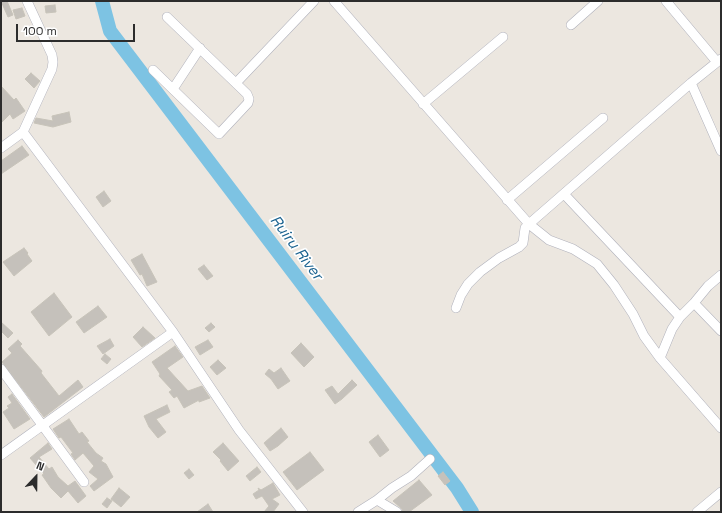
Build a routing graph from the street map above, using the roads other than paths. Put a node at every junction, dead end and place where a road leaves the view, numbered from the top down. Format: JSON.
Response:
{"nodes":[{"id":1,"x":27,"y":1,"type":"edge"},
{"id":2,"x":314,"y":1,"type":"edge"},
{"id":3,"x":334,"y":1,"type":"edge"},
{"id":4,"x":598,"y":1,"type":"edge"},
{"id":5,"x":666,"y":1,"type":"edge"},
{"id":6,"x":167,"y":17,"type":"dead end"},
{"id":7,"x":571,"y":25,"type":"dead end"},
{"id":8,"x":503,"y":37,"type":"dead end"},
{"id":9,"x":200,"y":48,"type":"junction"},
{"id":10,"x":719,"y":60,"type":"edge"},
{"id":11,"x":153,"y":70,"type":"dead end"},
{"id":12,"x":236,"y":83,"type":"junction"},
{"id":13,"x":691,"y":83,"type":"junction"},
{"id":14,"x":173,"y":89,"type":"junction"},
{"id":15,"x":423,"y":104,"type":"junction"},
{"id":16,"x":603,"y":118,"type":"dead end"},
{"id":17,"x":23,"y":132,"type":"junction"},
{"id":18,"x":1,"y":148,"type":"edge"},
{"id":19,"x":721,"y":151,"type":"edge"},
{"id":20,"x":564,"y":194,"type":"junction"},
{"id":21,"x":507,"y":200,"type":"junction"},
{"id":22,"x":529,"y":224,"type":"junction"},
{"id":23,"x":721,"y":276,"type":"edge"},
{"id":24,"x":694,"y":303,"type":"junction"},
{"id":25,"x":456,"y":308,"type":"dead end"},
{"id":26,"x":680,"y":317,"type":"junction"},
{"id":27,"x":721,"y":331,"type":"edge"},
{"id":28,"x":173,"y":332,"type":"junction"},
{"id":29,"x":660,"y":358,"type":"junction"},
{"id":30,"x":1,"y":369,"type":"edge"},
{"id":31,"x":42,"y":426,"type":"junction"},
{"id":32,"x":721,"y":428,"type":"edge"},
{"id":33,"x":1,"y":455,"type":"edge"},
{"id":34,"x":430,"y":459,"type":"dead end"},
{"id":35,"x":84,"y":482,"type":"dead end"},
{"id":36,"x":721,"y":492,"type":"edge"},
{"id":37,"x":377,"y":500,"type":"junction"},
{"id":38,"x":303,"y":512,"type":"edge"},
{"id":39,"x":358,"y":512,"type":"edge"},
{"id":40,"x":397,"y":512,"type":"edge"},
{"id":41,"x":697,"y":512,"type":"edge"}],
"edges":[{"from":1,"to":17,"type":"street"},
{"from":2,"to":12,"type":"street"},
{"from":3,"to":15,"type":"street"},
{"from":4,"to":7,"type":"street"},
{"from":5,"to":10,"type":"street"},
{"from":6,"to":9,"type":"street"},
{"from":8,"to":15,"type":"street"},
{"from":9,"to":12,"type":"street"},
{"from":9,"to":14,"type":"street"},
{"from":10,"to":13,"type":"street"},
{"from":11,"to":14,"type":"street"},
{"from":12,"to":14,"type":"street"},
{"from":13,"to":19,"type":"street"},
{"from":13,"to":20,"type":"street"},
{"from":15,"to":21,"type":"street"},
{"from":16,"to":21,"type":"street"},
{"from":17,"to":18,"type":"street"},
{"from":17,"to":28,"type":"street"},
{"from":20,"to":22,"type":"street"},
{"from":20,"to":26,"type":"street"},
{"from":21,"to":22,"type":"street"},
{"from":22,"to":25,"type":"street"},
{"from":22,"to":29,"type":"street"},
{"from":23,"to":24,"type":"street"},
{"from":24,"to":26,"type":"street"},
{"from":24,"to":27,"type":"street"},
{"from":26,"to":29,"type":"street"},
{"from":28,"to":31,"type":"street"},
{"from":28,"to":38,"type":"street"},
{"from":29,"to":32,"type":"street"},
{"from":30,"to":31,"type":"street"},
{"from":31,"to":33,"type":"street"},
{"from":31,"to":35,"type":"street"},
{"from":34,"to":37,"type":"street"},
{"from":36,"to":41,"type":"street"},
{"from":37,"to":39,"type":"street"},
{"from":37,"to":40,"type":"street"}]}
